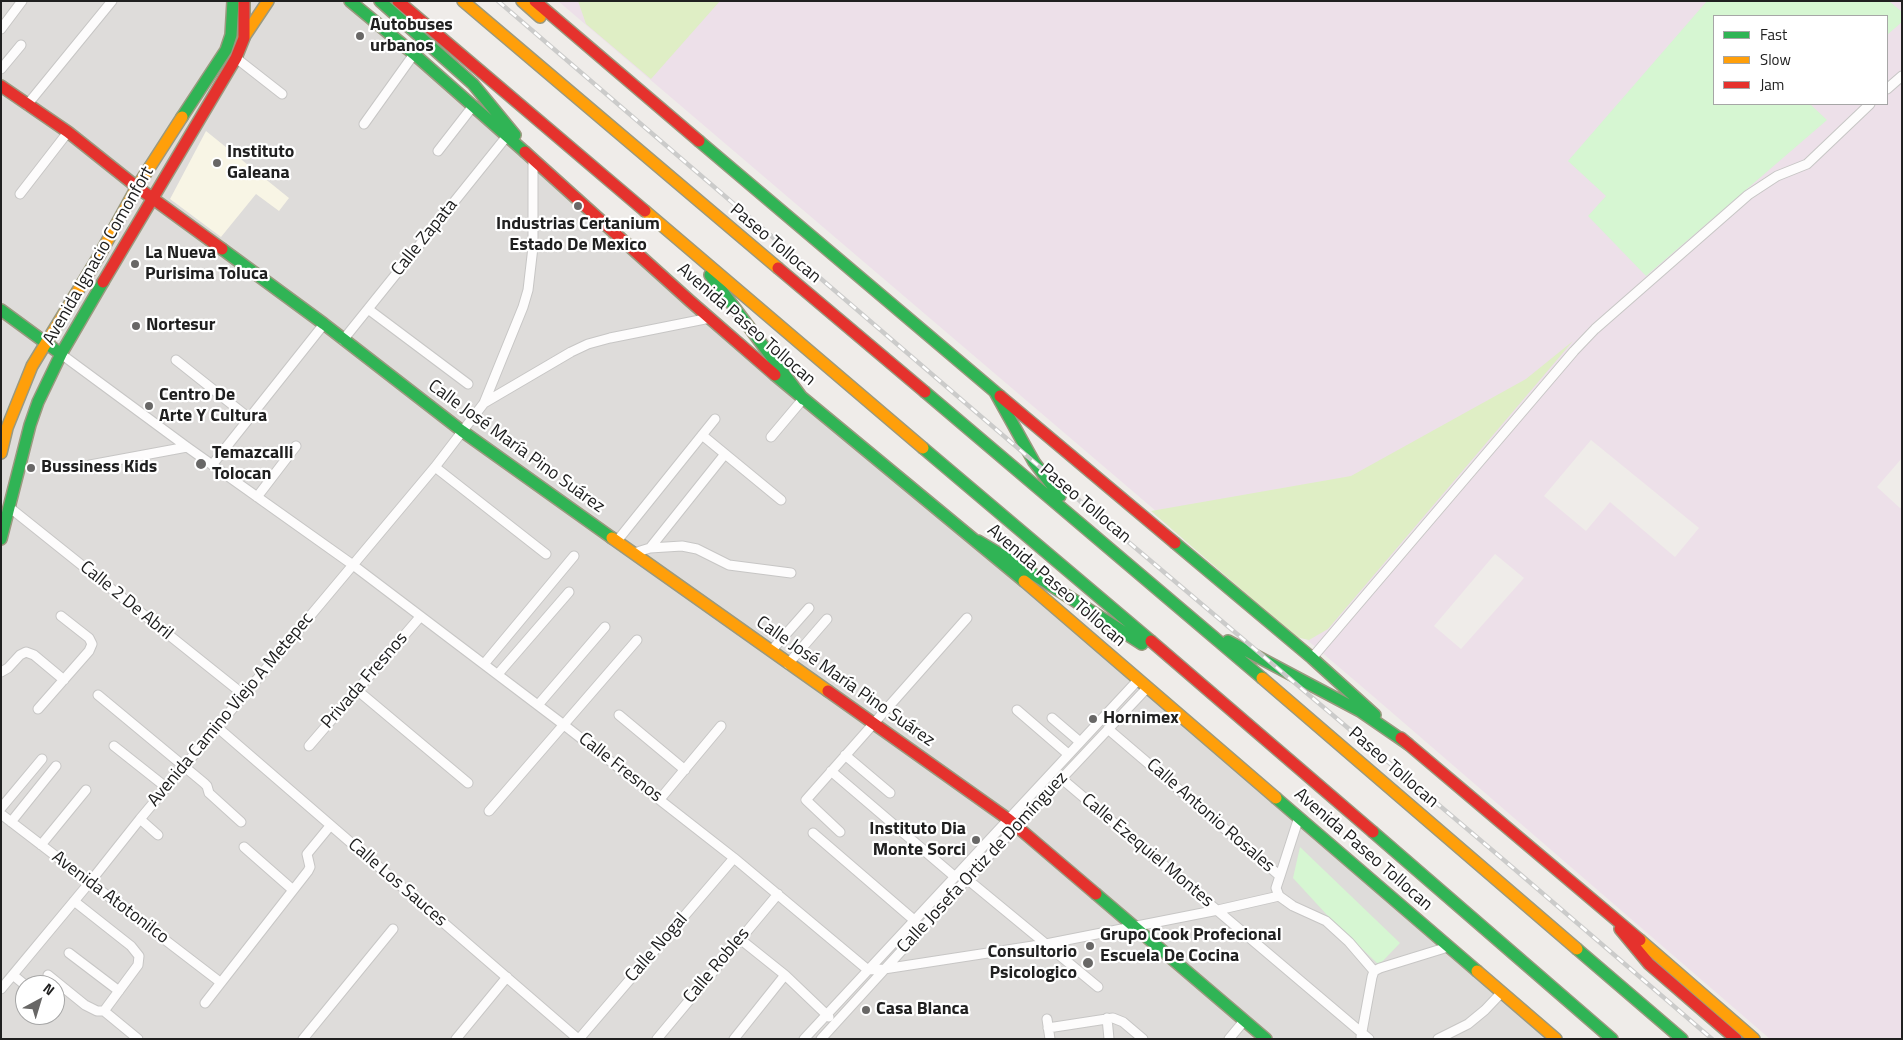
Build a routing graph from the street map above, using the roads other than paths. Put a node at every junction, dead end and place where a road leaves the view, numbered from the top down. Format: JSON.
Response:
{"nodes":[{"id":1,"x":22,"y":1,"type":"edge"},
{"id":2,"x":112,"y":1,"type":"edge"},
{"id":3,"x":233,"y":1,"type":"edge"},
{"id":4,"x":244,"y":1,"type":"edge"},
{"id":5,"x":268,"y":1,"type":"edge"},
{"id":6,"x":350,"y":1,"type":"edge"},
{"id":7,"x":380,"y":1,"type":"edge"},
{"id":8,"x":398,"y":1,"type":"edge"},
{"id":9,"x":463,"y":1,"type":"edge"},
{"id":10,"x":522,"y":1,"type":"edge"},
{"id":11,"x":535,"y":1,"type":"edge"},
{"id":12,"x":1,"y":28,"type":"edge"},
{"id":13,"x":244,"y":38,"type":"junction"},
{"id":14,"x":21,"y":45,"type":"dead end"},
{"id":15,"x":591,"y":49,"type":"junction"},
{"id":16,"x":414,"y":54,"type":"junction"},
{"id":17,"x":236,"y":58,"type":"junction"},
{"id":18,"x":1,"y":69,"type":"edge"},
{"id":19,"x":1902,"y":76,"type":"edge"},
{"id":20,"x":1,"y":86,"type":"edge"},
{"id":21,"x":1888,"y":88,"type":"edge"},
{"id":22,"x":282,"y":94,"type":"dead end"},
{"id":23,"x":27,"y":105,"type":"junction"},
{"id":24,"x":1869,"y":105,"type":"edge"},
{"id":25,"x":473,"y":106,"type":"junction"},
{"id":26,"x":364,"y":124,"type":"dead end"},
{"id":27,"x":68,"y":132,"type":"junction"},
{"id":28,"x":507,"y":136,"type":"junction"},
{"id":29,"x":438,"y":151,"type":"dead end"},
{"id":30,"x":532,"y":160,"type":"junction"},
{"id":31,"x":138,"y":187,"type":"junction"},
{"id":32,"x":20,"y":194,"type":"dead end"},
{"id":33,"x":154,"y":198,"type":"junction"},
{"id":34,"x":694,"y":253,"type":"junction"},
{"id":35,"x":368,"y":309,"type":"junction"},
{"id":36,"x":1,"y":310,"type":"edge"},
{"id":37,"x":710,"y":318,"type":"junction"},
{"id":38,"x":324,"y":324,"type":"junction"},
{"id":39,"x":343,"y":340,"type":"junction"},
{"id":40,"x":45,"y":343,"type":"junction"},
{"id":41,"x":61,"y":354,"type":"junction"},
{"id":42,"x":176,"y":360,"type":"dead end"},
{"id":43,"x":468,"y":384,"type":"dead end"},
{"id":44,"x":995,"y":392,"type":"junction"},
{"id":45,"x":804,"y":399,"type":"junction"},
{"id":46,"x":484,"y":403,"type":"junction"},
{"id":47,"x":249,"y":418,"type":"junction"},
{"id":48,"x":715,"y":419,"type":"dead end"},
{"id":49,"x":462,"y":431,"type":"junction"},
{"id":50,"x":702,"y":435,"type":"junction"},
{"id":51,"x":771,"y":437,"type":"dead end"},
{"id":52,"x":187,"y":446,"type":"junction"},
{"id":53,"x":296,"y":446,"type":"dead end"},
{"id":54,"x":2,"y":450,"type":"edge"},
{"id":55,"x":725,"y":454,"type":"junction"},
{"id":56,"x":90,"y":465,"type":"dead end"},
{"id":57,"x":212,"y":465,"type":"junction"},
{"id":58,"x":435,"y":467,"type":"junction"},
{"id":59,"x":257,"y":497,"type":"junction"},
{"id":60,"x":782,"y":500,"type":"dead end"},
{"id":61,"x":9,"y":507,"type":"junction"},
{"id":62,"x":1087,"y":528,"type":"junction"},
{"id":63,"x":1,"y":539,"type":"edge"},
{"id":64,"x":617,"y":541,"type":"junction"},
{"id":65,"x":978,"y":542,"type":"junction"},
{"id":66,"x":650,"y":548,"type":"junction"},
{"id":67,"x":634,"y":553,"type":"junction"},
{"id":68,"x":546,"y":554,"type":"dead end"},
{"id":69,"x":574,"y":556,"type":"dead end"},
{"id":70,"x":353,"y":565,"type":"junction"},
{"id":71,"x":791,"y":573,"type":"dead end"},
{"id":72,"x":569,"y":592,"type":"dead end"},
{"id":73,"x":809,"y":608,"type":"dead end"},
{"id":74,"x":61,"y":616,"type":"dead end"},
{"id":75,"x":420,"y":617,"type":"junction"},
{"id":76,"x":968,"y":618,"type":"dead end"},
{"id":77,"x":827,"y":619,"type":"dead end"},
{"id":78,"x":1198,"y":624,"type":"junction"},
{"id":79,"x":605,"y":627,"type":"dead end"},
{"id":80,"x":638,"y":640,"type":"dead end"},
{"id":81,"x":771,"y":651,"type":"junction"},
{"id":82,"x":1312,"y":658,"type":"junction"},
{"id":83,"x":1172,"y":659,"type":"junction"},
{"id":84,"x":484,"y":664,"type":"junction"},
{"id":85,"x":788,"y":664,"type":"junction"},
{"id":86,"x":1,"y":672,"type":"edge"},
{"id":87,"x":498,"y":674,"type":"junction"},
{"id":88,"x":64,"y":680,"type":"junction"},
{"id":89,"x":1142,"y":684,"type":"junction"},
{"id":90,"x":357,"y":690,"type":"junction"},
{"id":91,"x":98,"y":695,"type":"dead end"},
{"id":92,"x":244,"y":695,"type":"junction"},
{"id":93,"x":538,"y":705,"type":"junction"},
{"id":94,"x":38,"y":709,"type":"dead end"},
{"id":95,"x":1016,"y":710,"type":"dead end"},
{"id":96,"x":619,"y":715,"type":"dead end"},
{"id":97,"x":1052,"y":718,"type":"dead end"},
{"id":98,"x":564,"y":724,"type":"junction"},
{"id":99,"x":873,"y":724,"type":"junction"},
{"id":100,"x":721,"y":726,"type":"dead end"},
{"id":101,"x":217,"y":727,"type":"junction"},
{"id":102,"x":1108,"y":729,"type":"junction"},
{"id":103,"x":1080,"y":742,"type":"junction"},
{"id":104,"x":1408,"y":744,"type":"junction"},
{"id":105,"x":114,"y":746,"type":"dead end"},
{"id":106,"x":309,"y":746,"type":"dead end"},
{"id":107,"x":1068,"y":754,"type":"junction"},
{"id":108,"x":845,"y":755,"type":"junction"},
{"id":109,"x":42,"y":759,"type":"dead end"},
{"id":110,"x":56,"y":766,"type":"dead end"},
{"id":111,"x":184,"y":767,"type":"junction"},
{"id":112,"x":684,"y":770,"type":"junction"},
{"id":113,"x":831,"y":771,"type":"junction"},
{"id":114,"x":1062,"y":779,"type":"junction"},
{"id":115,"x":468,"y":783,"type":"dead end"},
{"id":116,"x":167,"y":788,"type":"junction"},
{"id":117,"x":86,"y":790,"type":"dead end"},
{"id":118,"x":890,"y":793,"type":"dead end"},
{"id":119,"x":660,"y":799,"type":"junction"},
{"id":120,"x":1,"y":808,"type":"edge"},
{"id":121,"x":489,"y":811,"type":"dead end"},
{"id":122,"x":1,"y":814,"type":"edge"},
{"id":123,"x":1299,"y":817,"type":"junction"},
{"id":124,"x":140,"y":819,"type":"junction"},
{"id":125,"x":11,"y":822,"type":"junction"},
{"id":126,"x":241,"y":822,"type":"dead end"},
{"id":127,"x":1013,"y":823,"type":"junction"},
{"id":128,"x":330,"y":826,"type":"junction"},
{"id":129,"x":840,"y":832,"type":"dead end"},
{"id":130,"x":813,"y":833,"type":"dead end"},
{"id":131,"x":158,"y":835,"type":"dead end"},
{"id":132,"x":41,"y":845,"type":"junction"},
{"id":133,"x":244,"y":847,"type":"dead end"},
{"id":134,"x":734,"y":858,"type":"junction"},
{"id":135,"x":954,"y":876,"type":"junction"},
{"id":136,"x":1280,"y":876,"type":"junction"},
{"id":137,"x":967,"y":879,"type":"junction"},
{"id":138,"x":90,"y":882,"type":"junction"},
{"id":139,"x":293,"y":890,"type":"junction"},
{"id":140,"x":778,"y":894,"type":"junction"},
{"id":141,"x":1279,"y":896,"type":"junction"},
{"id":142,"x":74,"y":901,"type":"junction"},
{"id":143,"x":1218,"y":910,"type":"junction"},
{"id":144,"x":1613,"y":917,"type":"junction"},
{"id":145,"x":914,"y":920,"type":"junction"},
{"id":146,"x":1135,"y":927,"type":"junction"},
{"id":147,"x":393,"y":929,"type":"dead end"},
{"id":148,"x":740,"y":939,"type":"junction"},
{"id":149,"x":1046,"y":944,"type":"junction"},
{"id":150,"x":1448,"y":947,"type":"junction"},
{"id":151,"x":69,"y":953,"type":"dead end"},
{"id":152,"x":884,"y":969,"type":"junction"},
{"id":153,"x":868,"y":970,"type":"junction"},
{"id":154,"x":1374,"y":971,"type":"junction"},
{"id":155,"x":13,"y":975,"type":"joint"},
{"id":156,"x":785,"y":975,"type":"junction"},
{"id":157,"x":507,"y":977,"type":"junction"},
{"id":158,"x":220,"y":982,"type":"junction"},
{"id":159,"x":1098,"y":987,"type":"dead end"},
{"id":160,"x":1,"y":988,"type":"edge"},
{"id":161,"x":65,"y":989,"type":"edge"},
{"id":162,"x":119,"y":991,"type":"junction"},
{"id":163,"x":1502,"y":992,"type":"junction"},
{"id":164,"x":205,"y":1002,"type":"dead end"},
{"id":165,"x":104,"y":1011,"type":"junction"},
{"id":166,"x":826,"y":1014,"type":"junction"},
{"id":167,"x":1107,"y":1018,"type":"junction"},
{"id":168,"x":1244,"y":1021,"type":"junction"},
{"id":169,"x":835,"y":1022,"type":"junction"},
{"id":170,"x":1361,"y":1035,"type":"edge"},
{"id":171,"x":1551,"y":1037,"type":"edge"},
{"id":172,"x":138,"y":1039,"type":"edge"},
{"id":173,"x":303,"y":1039,"type":"edge"},
{"id":174,"x":456,"y":1039,"type":"edge"},
{"id":175,"x":579,"y":1039,"type":"edge"},
{"id":176,"x":656,"y":1039,"type":"edge"},
{"id":177,"x":734,"y":1039,"type":"edge"},
{"id":178,"x":804,"y":1039,"type":"edge"},
{"id":179,"x":821,"y":1039,"type":"edge"},
{"id":180,"x":1050,"y":1039,"type":"edge"},
{"id":181,"x":1109,"y":1039,"type":"edge"},
{"id":182,"x":1142,"y":1039,"type":"edge"},
{"id":183,"x":1230,"y":1039,"type":"edge"},
{"id":184,"x":1266,"y":1039,"type":"edge"},
{"id":185,"x":1369,"y":1039,"type":"edge"},
{"id":186,"x":1438,"y":1039,"type":"edge"},
{"id":187,"x":1612,"y":1039,"type":"edge"},
{"id":188,"x":1682,"y":1039,"type":"edge"},
{"id":189,"x":1736,"y":1039,"type":"edge"},
{"id":190,"x":1754,"y":1039,"type":"edge"}],
"edges":[{"from":1,"to":12,"type":"street"},
{"from":2,"to":23,"type":"street"},
{"from":3,"to":31,"type":"main road","name":"Avenida Ignacio Comonfort"},
{"from":4,"to":13,"type":"main road","name":"Avenida Ignacio Comonfort"},
{"from":5,"to":13,"type":"main road"},
{"from":6,"to":16,"type":"main road","name":"Avenida Paseo Tollocan"},
{"from":7,"to":30,"type":"main road","name":"Avenida Paseo Tollocan"},
{"from":8,"to":34,"type":"main road"},
{"from":9,"to":62,"type":"main road","name":"Paseo Tollocan"},
{"from":10,"to":15,"type":"main road"},
{"from":11,"to":15,"type":"main road"},
{"from":13,"to":17,"type":"main road","name":"Avenida Ignacio Comonfort"},
{"from":14,"to":18,"type":"street"},
{"from":15,"to":44,"type":"main road"},
{"from":16,"to":25,"type":"main road","name":"Avenida Paseo Tollocan"},
{"from":16,"to":26,"type":"street"},
{"from":17,"to":22,"type":"street"},
{"from":17,"to":33,"type":"main road","name":"Avenida Ignacio Comonfort"},
{"from":19,"to":21,"type":"street"},
{"from":20,"to":23,"type":"main road","name":"Calle José María Pino Suárez"},
{"from":23,"to":27,"type":"main road","name":"Calle José María Pino Suárez"},
{"from":24,"to":82,"type":"street"},
{"from":25,"to":28,"type":"main road","name":"Avenida Paseo Tollocan"},
{"from":25,"to":29,"type":"street"},
{"from":27,"to":31,"type":"main road","name":"Calle José María Pino Suárez"},
{"from":27,"to":32,"type":"street"},
{"from":28,"to":30,"type":"main road","name":"Avenida Paseo Tollocan"},
{"from":28,"to":35,"type":"street","name":"Calle Zapata"},
{"from":30,"to":37,"type":"main road","name":"Avenida Paseo Tollocan"},
{"from":30,"to":46,"type":"street"},
{"from":31,"to":33,"type":"main road","name":"Calle José María Pino Suárez"},
{"from":31,"to":40,"type":"main road","name":"Avenida Ignacio Comonfort"},
{"from":33,"to":38,"type":"main road","name":"Calle José María Pino Suárez"},
{"from":33,"to":41,"type":"main road","name":"Avenida Ignacio Comonfort"},
{"from":34,"to":45,"type":"main road"},
{"from":34,"to":83,"type":"main road"},
{"from":35,"to":39,"type":"street","name":"Calle Zapata"},
{"from":35,"to":43,"type":"street"},
{"from":36,"to":40,"type":"main road"},
{"from":37,"to":45,"type":"main road","name":"Avenida Paseo Tollocan"},
{"from":37,"to":46,"type":"street"},
{"from":38,"to":39,"type":"main road","name":"Calle José María Pino Suárez"},
{"from":38,"to":47,"type":"street"},
{"from":39,"to":49,"type":"main road","name":"Calle José María Pino Suárez"},
{"from":40,"to":41,"type":"main road"},
{"from":40,"to":54,"type":"main road","name":"Avenida Ignacio Comonfort"},
{"from":41,"to":52,"type":"street","name":"Calle Fresnos"},
{"from":41,"to":61,"type":"main road","name":"Avenida Ignacio Comonfort"},
{"from":42,"to":47,"type":"street"},
{"from":44,"to":62,"type":"main road"},
{"from":44,"to":82,"type":"main road"},
{"from":45,"to":51,"type":"street"},
{"from":45,"to":65,"type":"main road","name":"Avenida Paseo Tollocan"},
{"from":46,"to":49,"type":"street","name":"Avenida Camino Viejo A Metepec"},
{"from":47,"to":57,"type":"street"},
{"from":48,"to":50,"type":"street"},
{"from":49,"to":58,"type":"street","name":"Avenida Camino Viejo A Metepec"},
{"from":49,"to":64,"type":"main road","name":"Calle José María Pino Suárez"},
{"from":50,"to":55,"type":"street"},
{"from":50,"to":64,"type":"street"},
{"from":52,"to":56,"type":"street"},
{"from":52,"to":57,"type":"street","name":"Calle Fresnos"},
{"from":53,"to":59,"type":"street"},
{"from":55,"to":60,"type":"street"},
{"from":55,"to":66,"type":"street"},
{"from":57,"to":59,"type":"street","name":"Calle Fresnos"},
{"from":58,"to":68,"type":"street"},
{"from":58,"to":70,"type":"street","name":"Avenida Camino Viejo A Metepec"},
{"from":59,"to":70,"type":"street","name":"Calle Fresnos"},
{"from":61,"to":63,"type":"main road","name":"Avenida Ignacio Comonfort"},
{"from":61,"to":92,"type":"street","name":"Calle 2 De Abril"},
{"from":62,"to":78,"type":"main road","name":"Paseo Tollocan"},
{"from":64,"to":67,"type":"main road","name":"Calle José María Pino Suárez"},
{"from":65,"to":83,"type":"main road"},
{"from":65,"to":89,"type":"main road","name":"Avenida Paseo Tollocan"},
{"from":66,"to":67,"type":"street"},
{"from":66,"to":71,"type":"street"},
{"from":67,"to":81,"type":"main road","name":"Calle José María Pino Suárez"},
{"from":69,"to":84,"type":"street"},
{"from":70,"to":75,"type":"street","name":"Calle Fresnos"},
{"from":70,"to":92,"type":"street","name":"Avenida Camino Viejo A Metepec"},
{"from":72,"to":87,"type":"street"},
{"from":73,"to":81,"type":"street"},
{"from":74,"to":88,"type":"street"},
{"from":75,"to":84,"type":"street","name":"Calle Fresnos"},
{"from":75,"to":90,"type":"street","name":"Privada Fresnos"},
{"from":76,"to":99,"type":"street"},
{"from":77,"to":85,"type":"street"},
{"from":78,"to":104,"type":"main road"},
{"from":78,"to":188,"type":"main road","name":"Paseo Tollocan"},
{"from":79,"to":93,"type":"street"},
{"from":80,"to":98,"type":"street"},
{"from":81,"to":85,"type":"main road","name":"Calle José María Pino Suárez"},
{"from":82,"to":104,"type":"main road"},
{"from":83,"to":187,"type":"main road"},
{"from":84,"to":87,"type":"street","name":"Calle Fresnos"},
{"from":85,"to":99,"type":"main road","name":"Calle José María Pino Suárez"},
{"from":86,"to":88,"type":"street"},
{"from":87,"to":93,"type":"street","name":"Calle Fresnos"},
{"from":88,"to":94,"type":"street"},
{"from":89,"to":102,"type":"street","name":"Calle Josefa Ortiz de Domínguez"},
{"from":89,"to":103,"type":"street","name":"Calle Josefa Ortiz de Domínguez"},
{"from":89,"to":123,"type":"main road","name":"Avenida Paseo Tollocan"},
{"from":90,"to":106,"type":"street","name":"Privada Fresnos"},
{"from":90,"to":115,"type":"street"},
{"from":91,"to":111,"type":"street"},
{"from":92,"to":101,"type":"street","name":"Avenida Camino Viejo A Metepec"},
{"from":93,"to":98,"type":"street","name":"Calle Fresnos"},
{"from":95,"to":107,"type":"street"},
{"from":96,"to":112,"type":"street"},
{"from":97,"to":103,"type":"street"},
{"from":98,"to":119,"type":"street","name":"Calle Fresnos"},
{"from":98,"to":121,"type":"street"},
{"from":99,"to":108,"type":"street"},
{"from":99,"to":127,"type":"main road","name":"Calle José María Pino Suárez"},
{"from":100,"to":112,"type":"street"},
{"from":101,"to":111,"type":"street","name":"Avenida Camino Viejo A Metepec"},
{"from":101,"to":128,"type":"street","name":"Calle Los Sauces"},
{"from":102,"to":114,"type":"street","name":"Calle Josefa Ortiz de Domínguez"},
{"from":102,"to":136,"type":"street","name":"Calle Antonio Rosales"},
{"from":103,"to":107,"type":"street","name":"Calle Josefa Ortiz de Domínguez"},
{"from":104,"to":144,"type":"main road"},
{"from":105,"to":116,"type":"street"},
{"from":107,"to":127,"type":"street","name":"Calle Josefa Ortiz de Domínguez"},
{"from":108,"to":113,"type":"street"},
{"from":108,"to":118,"type":"street"},
{"from":109,"to":120,"type":"street"},
{"from":110,"to":125,"type":"street"},
{"from":111,"to":116,"type":"street","name":"Avenida Camino Viejo A Metepec"},
{"from":111,"to":126,"type":"street"},
{"from":112,"to":119,"type":"street"},
{"from":113,"to":129,"type":"street"},
{"from":113,"to":135,"type":"street"},
{"from":114,"to":127,"type":"street","name":"Calle Josefa Ortiz de Domínguez"},
{"from":114,"to":143,"type":"street","name":"Calle Ezequiel Montes"},
{"from":116,"to":124,"type":"street","name":"Avenida Camino Viejo A Metepec"},
{"from":117,"to":132,"type":"street"},
{"from":119,"to":134,"type":"street","name":"Calle Fresnos"},
{"from":122,"to":125,"type":"street","name":"Avenida Atotonilco"},
{"from":123,"to":136,"type":"street"},
{"from":123,"to":150,"type":"main road","name":"Avenida Paseo Tollocan"},
{"from":124,"to":131,"type":"street"},
{"from":124,"to":138,"type":"street","name":"Avenida Camino Viejo A Metepec"},
{"from":125,"to":132,"type":"street","name":"Avenida Atotonilco"},
{"from":127,"to":135,"type":"street","name":"Calle Josefa Ortiz de Domínguez"},
{"from":127,"to":137,"type":"street","name":"Calle Josefa Ortiz de Domínguez"},
{"from":127,"to":146,"type":"main road","name":"Calle José María Pino Suárez"},
{"from":128,"to":139,"type":"street"},
{"from":128,"to":157,"type":"street","name":"Calle Los Sauces"},
{"from":130,"to":145,"type":"street"},
{"from":132,"to":138,"type":"street","name":"Avenida Atotonilco"},
{"from":133,"to":139,"type":"street"},
{"from":134,"to":140,"type":"street","name":"Calle Fresnos"},
{"from":134,"to":175,"type":"street","name":"Calle Nogal"},
{"from":135,"to":145,"type":"street","name":"Calle Josefa Ortiz de Domínguez"},
{"from":136,"to":141,"type":"street","name":"Calle Antonio Rosales"},
{"from":137,"to":149,"type":"street"},
{"from":137,"to":152,"type":"street","name":"Calle Josefa Ortiz de Domínguez"},
{"from":138,"to":142,"type":"street","name":"Avenida Camino Viejo A Metepec"},
{"from":138,"to":158,"type":"street","name":"Avenida Atotonilco"},
{"from":139,"to":158,"type":"street"},
{"from":140,"to":148,"type":"street","name":"Calle Robles"},
{"from":140,"to":153,"type":"street","name":"Calle Fresnos"},
{"from":141,"to":143,"type":"street"},
{"from":141,"to":154,"type":"street","name":"Calle Antonio Rosales"},
{"from":142,"to":155,"type":"street","name":"Avenida Camino Viejo A Metepec"},
{"from":142,"to":162,"type":"street"},
{"from":143,"to":146,"type":"street"},
{"from":143,"to":170,"type":"street","name":"Calle Ezequiel Montes"},
{"from":144,"to":189,"type":"main road"},
{"from":144,"to":190,"type":"main road"},
{"from":145,"to":153,"type":"street","name":"Calle Josefa Ortiz de Domínguez"},
{"from":146,"to":149,"type":"street"},
{"from":146,"to":168,"type":"main road","name":"Calle José María Pino Suárez"},
{"from":147,"to":173,"type":"street"},
{"from":148,"to":156,"type":"street"},
{"from":148,"to":176,"type":"street","name":"Calle Robles"},
{"from":149,"to":152,"type":"street"},
{"from":149,"to":159,"type":"street"},
{"from":150,"to":154,"type":"street"},
{"from":150,"to":163,"type":"main road","name":"Avenida Paseo Tollocan"},
{"from":151,"to":162,"type":"street"},
{"from":152,"to":153,"type":"street"},
{"from":152,"to":169,"type":"street","name":"Calle Josefa Ortiz de Domínguez"},
{"from":153,"to":166,"type":"street","name":"Calle Josefa Ortiz de Domínguez"},
{"from":154,"to":170,"type":"street"},
{"from":155,"to":160,"type":"street","name":"Avenida Camino Viejo A Metepec"},
{"from":156,"to":166,"type":"street"},
{"from":156,"to":177,"type":"street"},
{"from":157,"to":174,"type":"street"},
{"from":157,"to":175,"type":"street","name":"Calle Los Sauces"},
{"from":158,"to":164,"type":"street"},
{"from":161,"to":165,"type":"street"},
{"from":162,"to":165,"type":"street"},
{"from":163,"to":171,"type":"main road","name":"Avenida Paseo Tollocan"},
{"from":163,"to":186,"type":"street"},
{"from":165,"to":172,"type":"street"},
{"from":166,"to":169,"type":"street"},
{"from":166,"to":178,"type":"street","name":"Calle Josefa Ortiz de Domínguez"},
{"from":167,"to":180,"type":"street"},
{"from":167,"to":181,"type":"street"},
{"from":167,"to":182,"type":"street"},
{"from":168,"to":183,"type":"street"},
{"from":168,"to":184,"type":"main road","name":"Calle José María Pino Suárez"},
{"from":169,"to":179,"type":"street","name":"Calle Josefa Ortiz de Domínguez"},
{"from":170,"to":185,"type":"street","name":"Calle Ezequiel Montes"}]}
